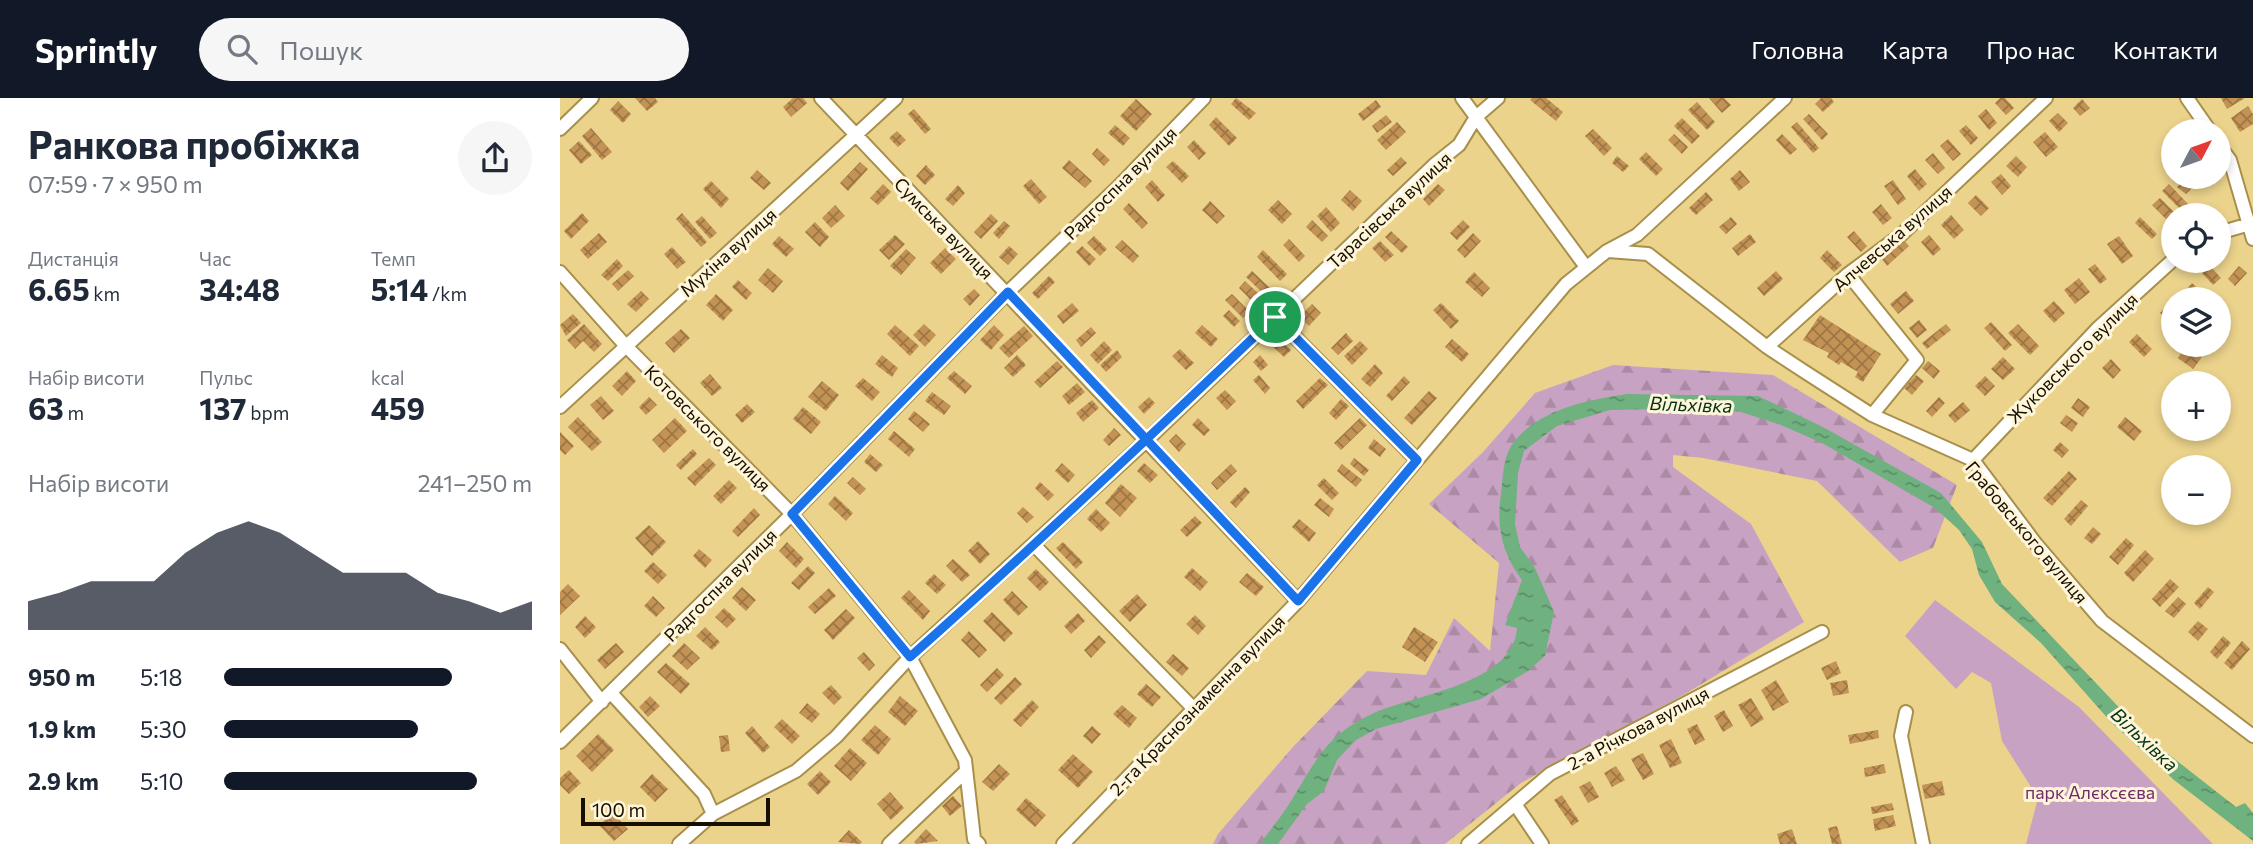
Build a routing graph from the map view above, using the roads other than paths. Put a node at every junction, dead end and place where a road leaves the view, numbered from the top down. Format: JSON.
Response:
{"nodes":[{"id":1,"x":592,"y":98,"type":"edge"},
{"id":2,"x":821,"y":98,"type":"edge"},
{"id":3,"x":896,"y":98,"type":"edge"},
{"id":4,"x":1204,"y":98,"type":"edge"},
{"id":5,"x":1462,"y":98,"type":"edge"},
{"id":6,"x":1498,"y":98,"type":"edge"},
{"id":7,"x":1785,"y":98,"type":"edge"},
{"id":8,"x":2046,"y":98,"type":"edge"},
{"id":9,"x":2187,"y":98,"type":"edge"},
{"id":10,"x":1476,"y":117,"type":"junction"},
{"id":11,"x":2202,"y":119,"type":"edge"},
{"id":12,"x":560,"y":129,"type":"edge"},
{"id":13,"x":855,"y":136,"type":"junction"},
{"id":14,"x":2231,"y":163,"type":"edge"},
{"id":15,"x":2252,"y":229,"type":"edge"},
{"id":16,"x":2231,"y":232,"type":"edge"},
{"id":17,"x":1607,"y":251,"type":"junction"},
{"id":18,"x":1586,"y":267,"type":"junction"},
{"id":19,"x":2161,"y":270,"type":"edge"},
{"id":20,"x":560,"y":272,"type":"edge"},
{"id":21,"x":1848,"y":274,"type":"junction"},
{"id":22,"x":1008,"y":292,"type":"junction"},
{"id":23,"x":1275,"y":317,"type":"junction"},
{"id":24,"x":625,"y":345,"type":"junction"},
{"id":25,"x":1767,"y":347,"type":"junction"},
{"id":26,"x":560,"y":407,"type":"edge"},
{"id":27,"x":1872,"y":415,"type":"junction"},
{"id":28,"x":1147,"y":440,"type":"junction"},
{"id":29,"x":1417,"y":460,"type":"junction"},
{"id":30,"x":1973,"y":460,"type":"junction"},
{"id":31,"x":792,"y":514,"type":"junction"},
{"id":32,"x":1035,"y":546,"type":"junction"},
{"id":33,"x":1298,"y":601,"type":"junction"},
{"id":34,"x":1822,"y":632,"type":"dead end"},
{"id":35,"x":560,"y":649,"type":"edge"},
{"id":36,"x":910,"y":657,"type":"junction"},
{"id":37,"x":607,"y":697,"type":"junction"},
{"id":38,"x":1194,"y":709,"type":"junction"},
{"id":39,"x":1906,"y":712,"type":"dead end"},
{"id":40,"x":2253,"y":736,"type":"edge"},
{"id":41,"x":560,"y":742,"type":"edge"},
{"id":42,"x":964,"y":773,"type":"junction"},
{"id":43,"x":1515,"y":804,"type":"junction"},
{"id":44,"x":713,"y":814,"type":"junction"},
{"id":45,"x":679,"y":844,"type":"edge"},
{"id":46,"x":889,"y":844,"type":"edge"},
{"id":47,"x":979,"y":844,"type":"edge"},
{"id":48,"x":1063,"y":844,"type":"edge"},
{"id":49,"x":1468,"y":844,"type":"edge"},
{"id":50,"x":1542,"y":844,"type":"edge"},
{"id":51,"x":1923,"y":844,"type":"edge"}],
"edges":[{"from":1,"to":12,"type":"street"},
{"from":2,"to":13,"type":"street","name":"Сумська вулиця"},
{"from":3,"to":13,"type":"street","name":"Мухіна вулиця"},
{"from":4,"to":22,"type":"street","name":"Радгоспна вулиця"},
{"from":5,"to":10,"type":"street"},
{"from":6,"to":10,"type":"street","name":"Тарасівська вулиця"},
{"from":7,"to":17,"type":"street","name":"2-га Краснознаменна вулиця"},
{"from":8,"to":21,"type":"street","name":"Алчевська вулиця"},
{"from":9,"to":11,"type":"street"},
{"from":10,"to":18,"type":"street"},
{"from":10,"to":23,"type":"street","name":"Тарасівська вулиця"},
{"from":13,"to":22,"type":"street","name":"Сумська вулиця"},
{"from":13,"to":24,"type":"street","name":"Мухіна вулиця"},
{"from":14,"to":15,"type":"street"},
{"from":15,"to":16,"type":"street"},
{"from":17,"to":18,"type":"street","name":"2-га Краснознаменна вулиця"},
{"from":17,"to":25,"type":"street","name":"Грабовського вулиця"},
{"from":18,"to":29,"type":"street","name":"2-га Краснознаменна вулиця"},
{"from":19,"to":30,"type":"street","name":"Жуковського вулиця"},
{"from":20,"to":24,"type":"street","name":"Котовського вулиця"},
{"from":21,"to":25,"type":"street","name":"Алчевська вулиця"},
{"from":21,"to":27,"type":"street"},
{"from":22,"to":28,"type":"street","name":"Сумська вулиця"},
{"from":22,"to":31,"type":"street","name":"Радгоспна вулиця"},
{"from":23,"to":28,"type":"street","name":"Тарасівська вулиця"},
{"from":23,"to":29,"type":"street"},
{"from":24,"to":26,"type":"street","name":"Мухіна вулиця"},
{"from":24,"to":31,"type":"street","name":"Котовського вулиця"},
{"from":25,"to":27,"type":"street","name":"Грабовського вулиця"},
{"from":27,"to":30,"type":"street","name":"Грабовського вулиця"},
{"from":28,"to":32,"type":"street","name":"Тарасівська вулиця"},
{"from":28,"to":33,"type":"street","name":"Сумська вулиця"},
{"from":29,"to":33,"type":"street","name":"2-га Краснознаменна вулиця"},
{"from":30,"to":40,"type":"street","name":"Грабовського вулиця"},
{"from":31,"to":36,"type":"street","name":"Котовського вулиця"},
{"from":31,"to":37,"type":"street","name":"Радгоспна вулиця"},
{"from":32,"to":36,"type":"street","name":"Тарасівська вулиця"},
{"from":32,"to":38,"type":"street"},
{"from":33,"to":38,"type":"street","name":"2-га Краснознаменна вулиця"},
{"from":34,"to":43,"type":"street","name":"2-а Річкова вулиця"},
{"from":35,"to":37,"type":"street"},
{"from":36,"to":42,"type":"street","name":"Котовського вулиця"},
{"from":36,"to":44,"type":"street","name":"Тарасівська вулиця"},
{"from":37,"to":41,"type":"street","name":"Радгоспна вулиця"},
{"from":37,"to":44,"type":"street"},
{"from":38,"to":48,"type":"street","name":"2-га Краснознаменна вулиця"},
{"from":39,"to":51,"type":"street"},
{"from":42,"to":46,"type":"street"},
{"from":42,"to":47,"type":"street","name":"Котовського вулиця"},
{"from":43,"to":49,"type":"street","name":"2-а Річкова вулиця"},
{"from":43,"to":50,"type":"street"},
{"from":44,"to":45,"type":"street","name":"Тарасівська вулиця"}]}
